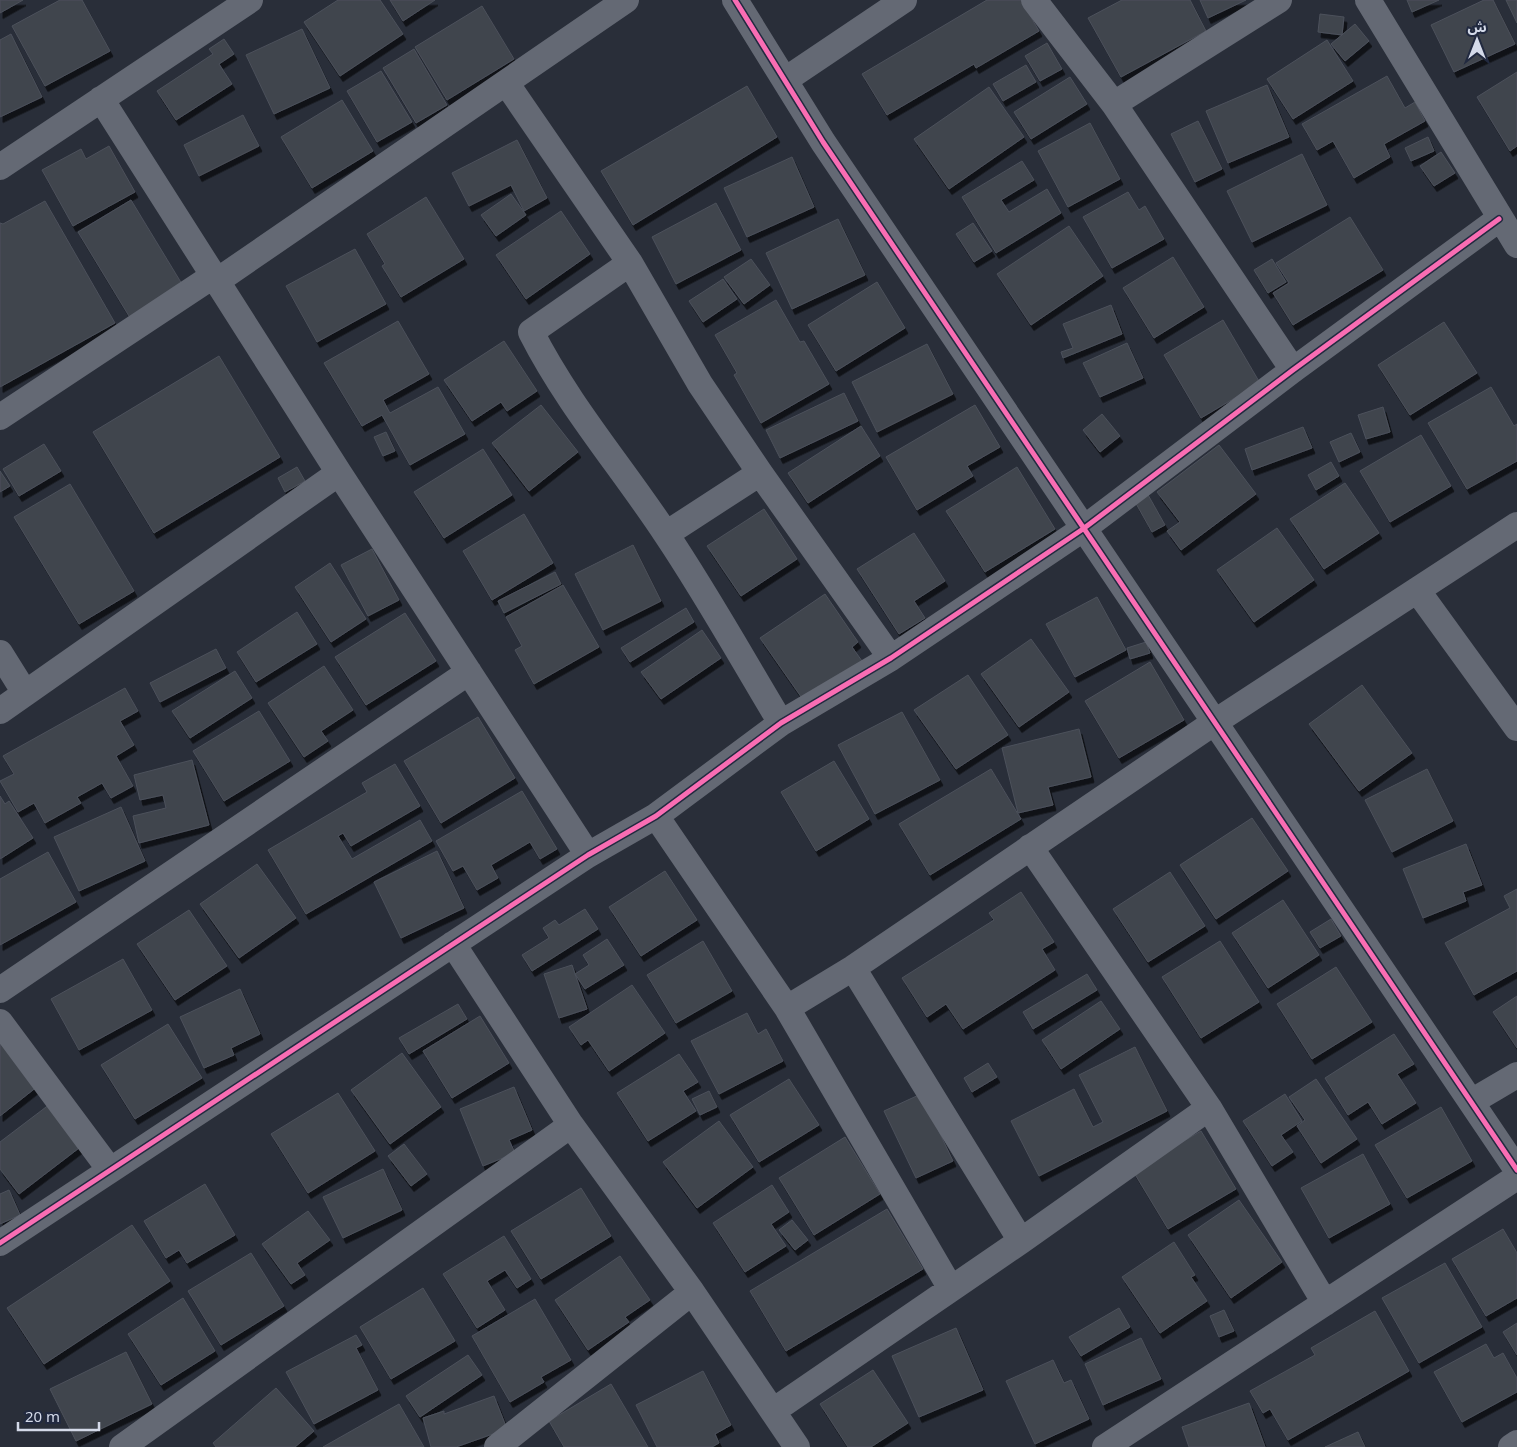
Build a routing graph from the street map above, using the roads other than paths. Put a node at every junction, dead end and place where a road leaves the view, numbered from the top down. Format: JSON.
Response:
{"nodes":[{"id":1,"x":250,"y":0,"type":"edge"},
{"id":2,"x":626,"y":0,"type":"edge"},
{"id":3,"x":735,"y":0,"type":"edge"},
{"id":4,"x":1034,"y":0,"type":"edge"},
{"id":5,"x":1279,"y":0,"type":"edge"},
{"id":6,"x":1368,"y":0,"type":"edge"},
{"id":7,"x":893,"y":3,"type":"edge"},
{"id":8,"x":785,"y":80,"type":"junction"},
{"id":9,"x":507,"y":84,"type":"junction"},
{"id":10,"x":101,"y":99,"type":"junction"},
{"id":11,"x":1114,"y":104,"type":"junction"},
{"id":12,"x":0,"y":167,"type":"edge"},
{"id":13,"x":1499,"y":219,"type":"junction"},
{"id":14,"x":1517,"y":245,"type":"edge"},
{"id":15,"x":630,"y":263,"type":"junction"},
{"id":16,"x":215,"y":278,"type":"junction"},
{"id":17,"x":1293,"y":370,"type":"junction"},
{"id":18,"x":0,"y":417,"type":"edge"},
{"id":19,"x":339,"y":473,"type":"junction"},
{"id":20,"x":760,"y":473,"type":"junction"},
{"id":21,"x":1517,"y":525,"type":"edge"},
{"id":22,"x":1083,"y":529,"type":"junction"},
{"id":23,"x":666,"y":534,"type":"junction"},
{"id":24,"x":1417,"y":590,"type":"junction"},
{"id":25,"x":0,"y":653,"type":"edge"},
{"id":26,"x":891,"y":658,"type":"junction"},
{"id":27,"x":469,"y":672,"type":"junction"},
{"id":28,"x":25,"y":693,"type":"junction"},
{"id":29,"x":0,"y":710,"type":"edge"},
{"id":30,"x":1215,"y":722,"type":"junction"},
{"id":31,"x":781,"y":723,"type":"junction"},
{"id":32,"x":1517,"y":728,"type":"edge"},
{"id":33,"x":656,"y":816,"type":"junction"},
{"id":34,"x":1030,"y":847,"type":"junction"},
{"id":35,"x":588,"y":856,"type":"junction"},
{"id":36,"x":453,"y":944,"type":"junction"},
{"id":37,"x":853,"y":968,"type":"junction"},
{"id":38,"x":0,"y":990,"type":"edge"},
{"id":39,"x":787,"y":1008,"type":"junction"},
{"id":40,"x":0,"y":1022,"type":"edge"},
{"id":41,"x":1517,"y":1075,"type":"edge"},
{"id":42,"x":1471,"y":1102,"type":"junction"},
{"id":43,"x":1209,"y":1108,"type":"junction"},
{"id":44,"x":571,"y":1125,"type":"junction"},
{"id":45,"x":110,"y":1170,"type":"junction"},
{"id":46,"x":1517,"y":1170,"type":"edge"},
{"id":47,"x":1517,"y":1176,"type":"edge"},
{"id":48,"x":1021,"y":1241,"type":"junction"},
{"id":49,"x":0,"y":1243,"type":"edge"},
{"id":50,"x":951,"y":1289,"type":"junction"},
{"id":51,"x":692,"y":1292,"type":"junction"},
{"id":52,"x":1325,"y":1303,"type":"junction"},
{"id":53,"x":773,"y":1412,"type":"junction"},
{"id":54,"x":1120,"y":1443,"type":"edge"},
{"id":55,"x":1517,"y":1443,"type":"edge"},
{"id":56,"x":508,"y":1444,"type":"edge"},
{"id":57,"x":122,"y":1447,"type":"edge"},
{"id":58,"x":797,"y":1447,"type":"edge"},
{"id":59,"x":1511,"y":1447,"type":"edge"}],
"edges":[{"from":1,"to":10,"type":"street"},
{"from":2,"to":9,"type":"street"},
{"from":3,"to":8,"type":"street"},
{"from":4,"to":11,"type":"street"},
{"from":5,"to":11,"type":"street"},
{"from":6,"to":13,"type":"street"},
{"from":7,"to":8,"type":"street"},
{"from":8,"to":22,"type":"street"},
{"from":9,"to":15,"type":"street"},
{"from":9,"to":16,"type":"street"},
{"from":10,"to":12,"type":"street"},
{"from":10,"to":16,"type":"street"},
{"from":11,"to":17,"type":"street"},
{"from":13,"to":14,"type":"street"},
{"from":13,"to":17,"type":"street"},
{"from":15,"to":20,"type":"street"},
{"from":15,"to":23,"type":"street"},
{"from":16,"to":18,"type":"street"},
{"from":16,"to":19,"type":"street"},
{"from":17,"to":22,"type":"street"},
{"from":19,"to":27,"type":"street"},
{"from":19,"to":28,"type":"street"},
{"from":20,"to":23,"type":"street"},
{"from":20,"to":26,"type":"street"},
{"from":21,"to":24,"type":"street"},
{"from":22,"to":26,"type":"street"},
{"from":22,"to":30,"type":"street"},
{"from":23,"to":31,"type":"street"},
{"from":24,"to":30,"type":"street"},
{"from":24,"to":32,"type":"street"},
{"from":25,"to":28,"type":"street"},
{"from":26,"to":31,"type":"street"},
{"from":27,"to":35,"type":"street"},
{"from":27,"to":38,"type":"street"},
{"from":28,"to":29,"type":"street"},
{"from":30,"to":34,"type":"street"},
{"from":30,"to":42,"type":"street"},
{"from":31,"to":33,"type":"street"},
{"from":33,"to":35,"type":"street"},
{"from":33,"to":39,"type":"street"},
{"from":34,"to":37,"type":"street"},
{"from":34,"to":43,"type":"street"},
{"from":35,"to":36,"type":"street"},
{"from":36,"to":44,"type":"street"},
{"from":36,"to":45,"type":"street"},
{"from":37,"to":39,"type":"street"},
{"from":37,"to":48,"type":"street"},
{"from":39,"to":50,"type":"street"},
{"from":40,"to":45,"type":"street"},
{"from":41,"to":42,"type":"street"},
{"from":42,"to":46,"type":"street"},
{"from":43,"to":48,"type":"street"},
{"from":43,"to":52,"type":"street"},
{"from":44,"to":51,"type":"street"},
{"from":44,"to":57,"type":"street"},
{"from":45,"to":49,"type":"street"},
{"from":47,"to":52,"type":"street"},
{"from":48,"to":50,"type":"street"},
{"from":50,"to":53,"type":"street"},
{"from":51,"to":53,"type":"street"},
{"from":51,"to":56,"type":"street"},
{"from":52,"to":54,"type":"street"},
{"from":53,"to":58,"type":"street"},
{"from":55,"to":59,"type":"street"}]}
